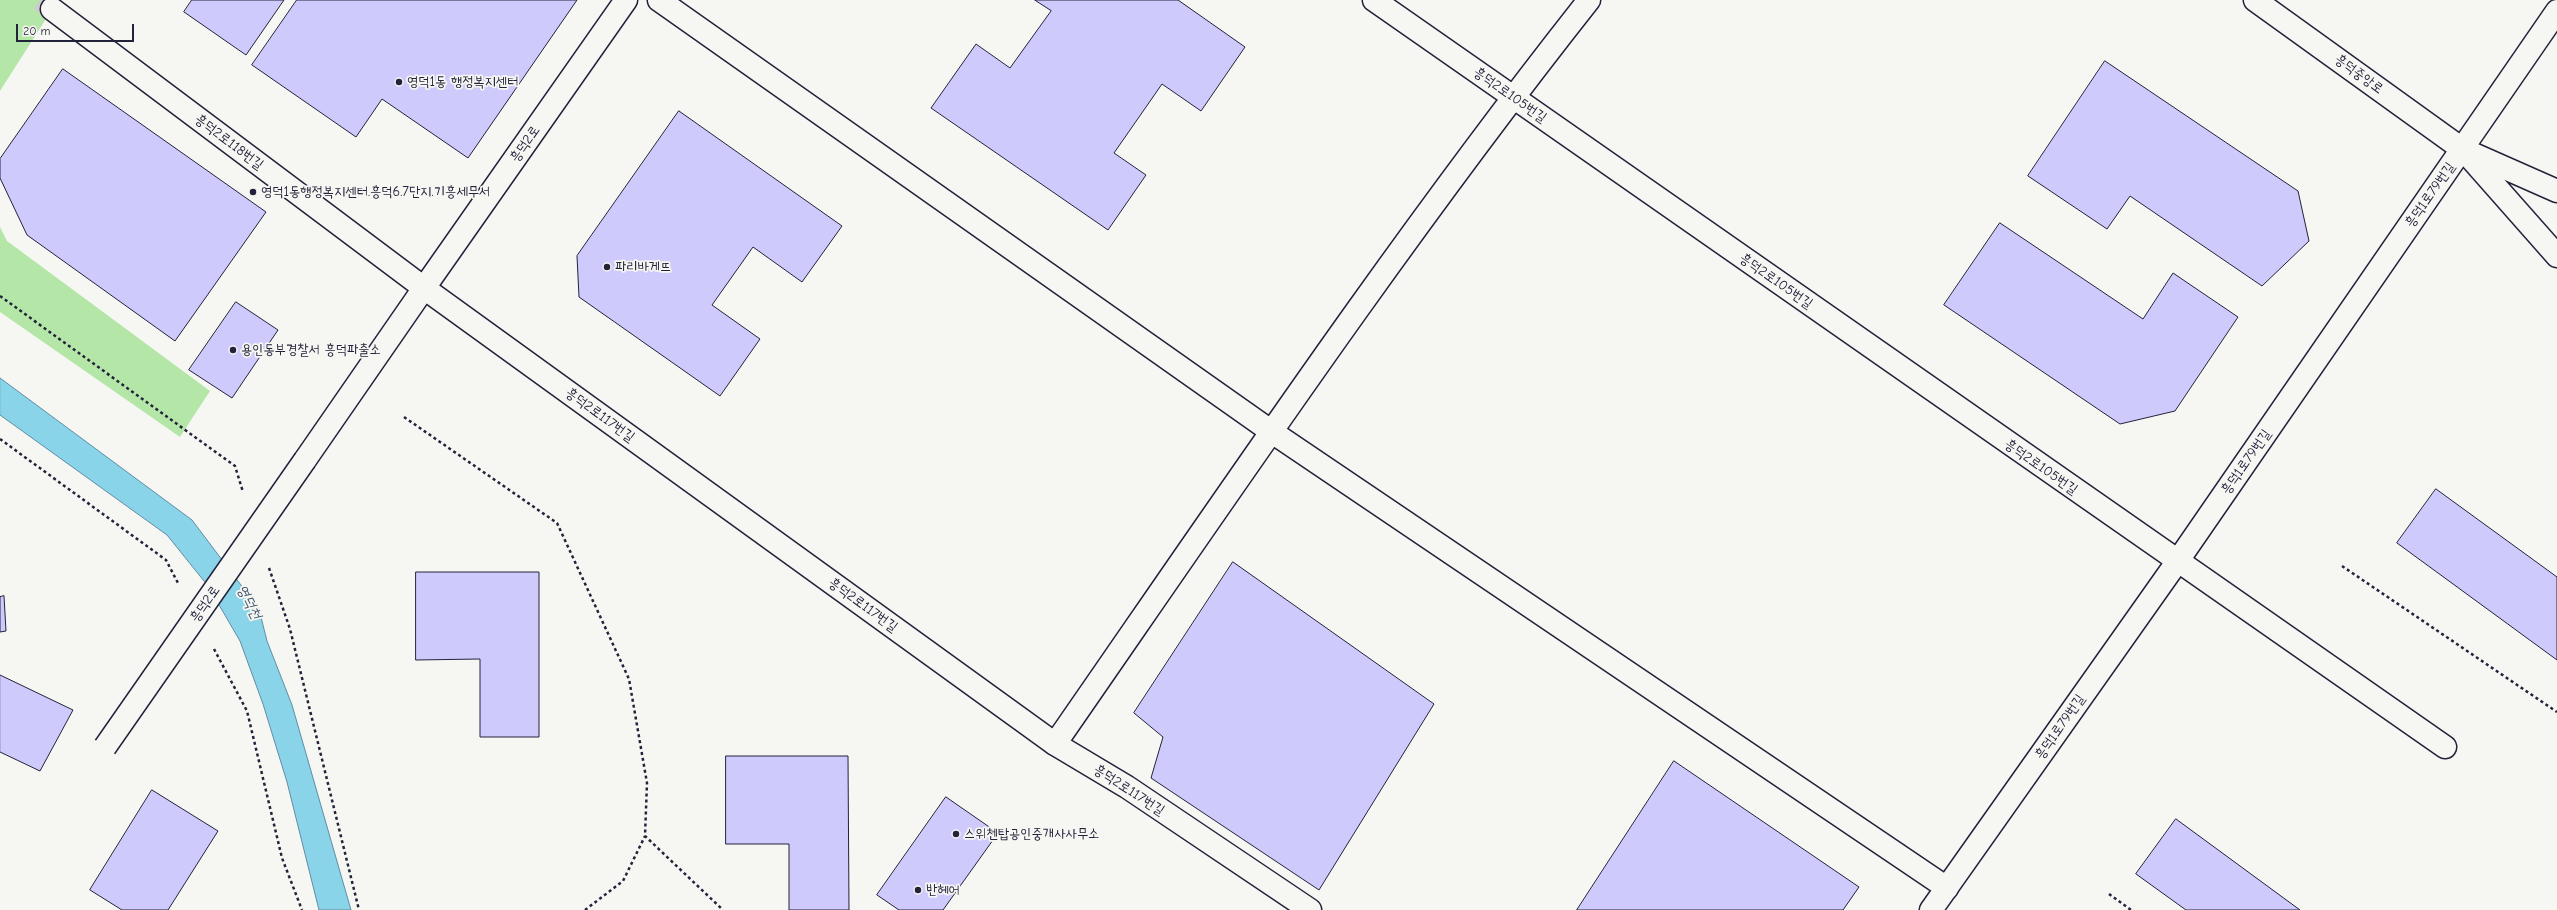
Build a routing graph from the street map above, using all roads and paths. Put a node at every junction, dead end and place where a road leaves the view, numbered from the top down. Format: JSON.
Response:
{"nodes":[{"id":1,"x":626,"y":0,"type":"edge"},
{"id":2,"x":658,"y":0,"type":"edge"},
{"id":3,"x":1374,"y":0,"type":"edge"},
{"id":4,"x":1588,"y":0,"type":"edge"},
{"id":5,"x":2255,"y":0,"type":"edge"},
{"id":6,"x":52,"y":9,"type":"tunnel mouth"},
{"id":7,"x":2557,"y":11,"type":"edge"},
{"id":8,"x":1512,"y":97,"type":"junction"},
{"id":9,"x":2462,"y":149,"type":"junction"},
{"id":10,"x":2557,"y":191,"type":"edge"},
{"id":11,"x":2557,"y":256,"type":"edge"},
{"id":12,"x":424,"y":288,"type":"junction"},
{"id":13,"x":404,"y":417,"type":"dead end"},
{"id":14,"x":1272,"y":432,"type":"junction"},
{"id":15,"x":2177,"y":562,"type":"junction"},
{"id":16,"x":2342,"y":566,"type":"dead end"},
{"id":17,"x":2557,"y":712,"type":"edge"},
{"id":18,"x":1055,"y":744,"type":"junction"},
{"id":19,"x":105,"y":747,"type":"dead end"},
{"id":20,"x":2445,"y":747,"type":"dead end"},
{"id":21,"x":645,"y":836,"type":"junction"},
{"id":22,"x":1947,"y":888,"type":"junction"},
{"id":23,"x":2109,"y":894,"type":"dead end"},
{"id":24,"x":584,"y":910,"type":"edge"},
{"id":25,"x":723,"y":910,"type":"edge"},
{"id":26,"x":1310,"y":910,"type":"edge"},
{"id":27,"x":1931,"y":910,"type":"edge"},
{"id":28,"x":2131,"y":910,"type":"edge"}],
"edges":[{"from":1,"to":12,"type":"street","name":"흥덕2로"},
{"from":2,"to":14,"type":"street"},
{"from":3,"to":8,"type":"street","name":"흥덕2로105번길"},
{"from":4,"to":8,"type":"street"},
{"from":5,"to":9,"type":"street","name":"흥덕중앙로"},
{"from":6,"to":12,"type":"street","name":"흥덕2로118번길"},
{"from":7,"to":9,"type":"street","name":"흥덕1로79번길"},
{"from":8,"to":14,"type":"street"},
{"from":8,"to":15,"type":"street","name":"흥덕2로105번길"},
{"from":9,"to":10,"type":"street","name":"흥덕중앙로"},
{"from":9,"to":11,"type":"street","name":"흥덕중앙로"},
{"from":9,"to":15,"type":"street","name":"흥덕1로79번길"},
{"from":12,"to":18,"type":"street","name":"흥덕2로117번길"},
{"from":12,"to":19,"type":"street","name":"흥덕2로","bridge":true},
{"from":13,"to":21,"type":"path"},
{"from":14,"to":18,"type":"street"},
{"from":14,"to":22,"type":"street"},
{"from":15,"to":20,"type":"street","name":"흥덕2로105번길"},
{"from":15,"to":22,"type":"street","name":"흥덕1로79번길"},
{"from":16,"to":17,"type":"path"},
{"from":18,"to":26,"type":"street","name":"흥덕2로117번길"},
{"from":21,"to":24,"type":"path"},
{"from":21,"to":25,"type":"path"},
{"from":22,"to":27,"type":"street","name":"흥덕1로79번길"},
{"from":23,"to":28,"type":"path"}]}
